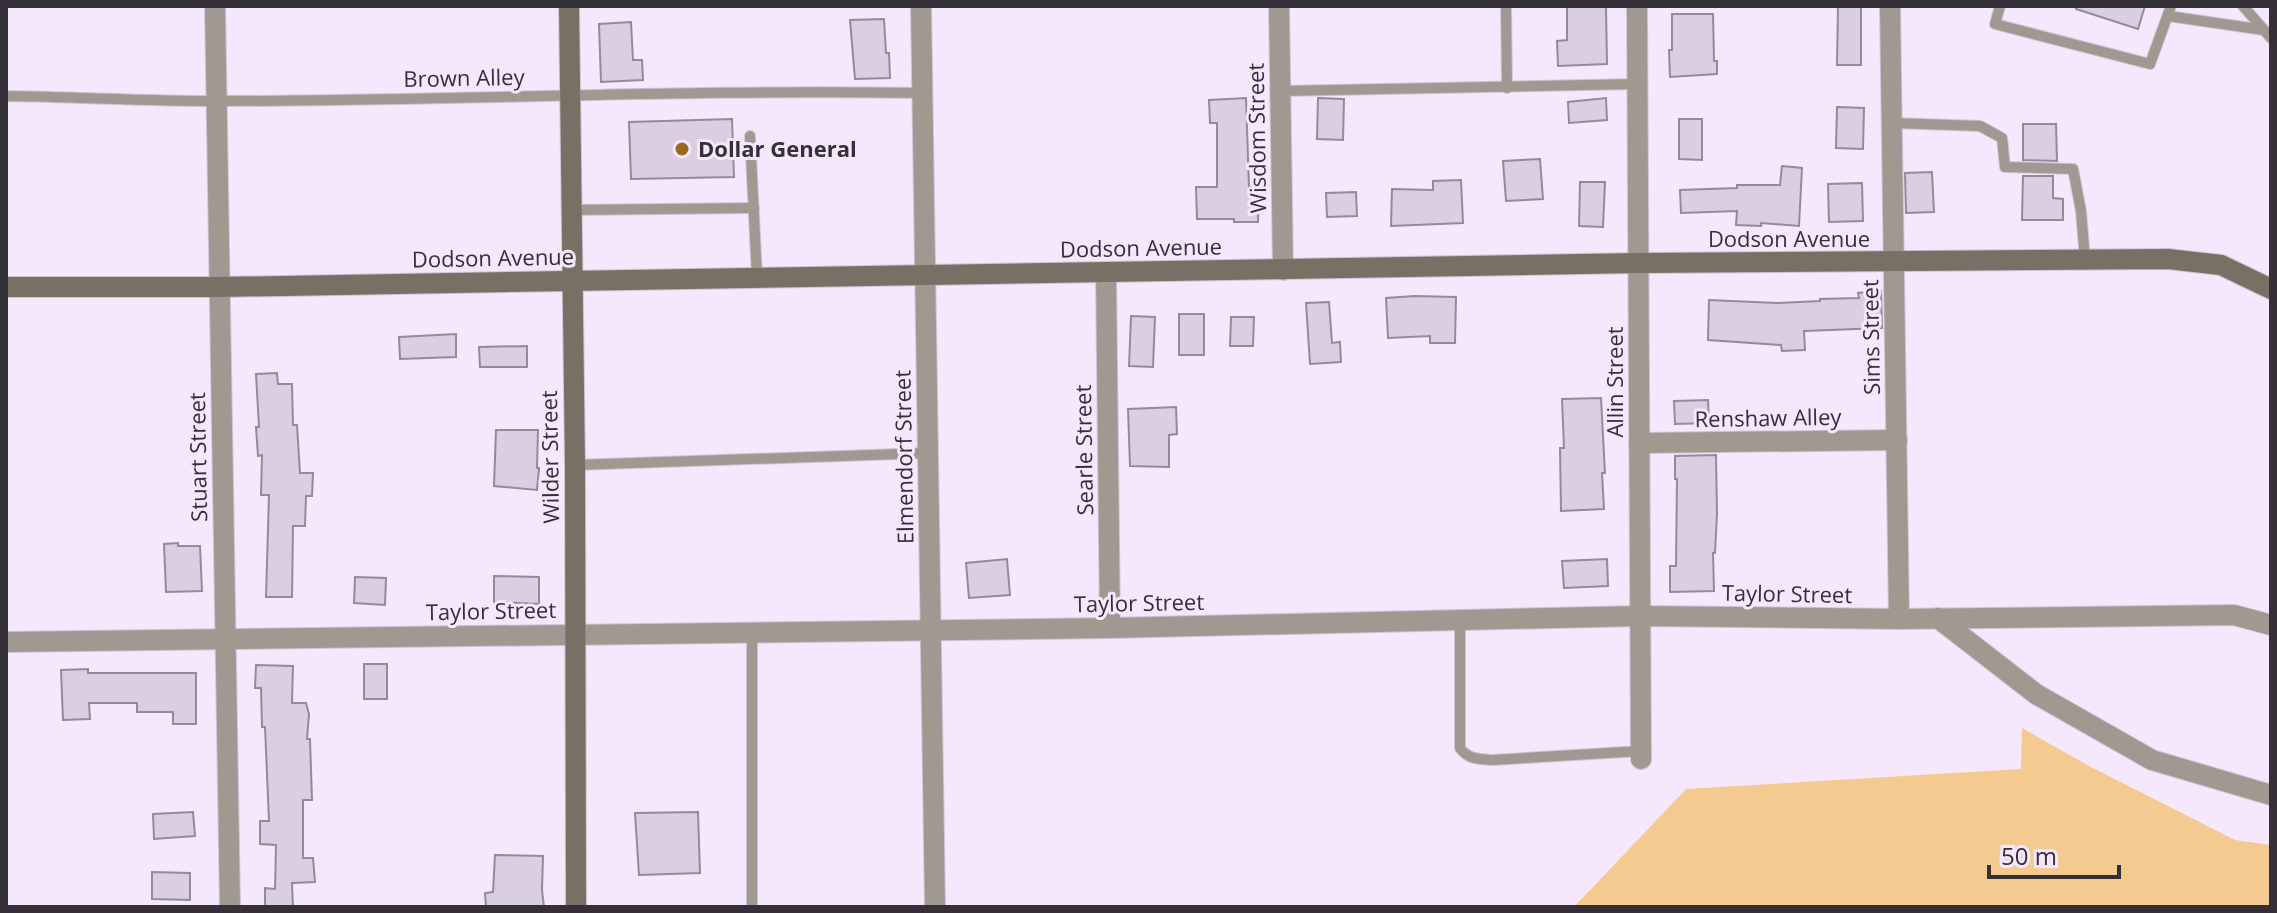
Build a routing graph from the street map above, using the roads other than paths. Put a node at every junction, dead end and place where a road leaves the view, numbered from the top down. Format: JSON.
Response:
{"nodes":[{"id":1,"x":215,"y":6,"type":"edge"},
{"id":2,"x":569,"y":6,"type":"edge"},
{"id":3,"x":921,"y":6,"type":"edge"},
{"id":4,"x":1279,"y":6,"type":"edge"},
{"id":5,"x":1506,"y":6,"type":"edge"},
{"id":6,"x":1637,"y":6,"type":"edge"},
{"id":7,"x":1890,"y":6,"type":"edge"},
{"id":8,"x":2000,"y":6,"type":"edge"},
{"id":9,"x":2243,"y":6,"type":"edge"},
{"id":10,"x":2170,"y":11,"type":"edge"},
{"id":11,"x":2267,"y":34,"type":"edge"},
{"id":12,"x":1637,"y":84,"type":"junction"},
{"id":13,"x":1507,"y":88,"type":"junction"},
{"id":14,"x":1280,"y":91,"type":"junction"},
{"id":15,"x":922,"y":93,"type":"junction"},
{"id":16,"x":6,"y":96,"type":"edge"},
{"id":17,"x":569,"y":97,"type":"junction"},
{"id":18,"x":216,"y":101,"type":"junction"},
{"id":19,"x":1892,"y":123,"type":"junction"},
{"id":20,"x":750,"y":136,"type":"dead end"},
{"id":21,"x":754,"y":208,"type":"junction"},
{"id":22,"x":570,"y":210,"type":"junction"},
{"id":23,"x":2085,"y":260,"type":"junction"},
{"id":24,"x":1894,"y":262,"type":"junction"},
{"id":25,"x":1638,"y":263,"type":"junction"},
{"id":26,"x":1283,"y":270,"type":"junction"},
{"id":27,"x":1106,"y":272,"type":"junction"},
{"id":28,"x":925,"y":274,"type":"junction"},
{"id":29,"x":757,"y":277,"type":"junction"},
{"id":30,"x":572,"y":281,"type":"junction"},
{"id":31,"x":6,"y":287,"type":"edge"},
{"id":32,"x":219,"y":287,"type":"junction"},
{"id":33,"x":2271,"y":289,"type":"edge"},
{"id":34,"x":1897,"y":440,"type":"junction"},
{"id":35,"x":1639,"y":443,"type":"junction"},
{"id":36,"x":928,"y":453,"type":"junction"},
{"id":37,"x":575,"y":465,"type":"junction"},
{"id":38,"x":1640,"y":616,"type":"junction"},
{"id":39,"x":1938,"y":618,"type":"junction"},
{"id":40,"x":1460,"y":619,"type":"junction"},
{"id":41,"x":1899,"y":619,"type":"junction"},
{"id":42,"x":2271,"y":625,"type":"edge"},
{"id":43,"x":1110,"y":628,"type":"junction"},
{"id":44,"x":930,"y":631,"type":"junction"},
{"id":45,"x":752,"y":632,"type":"junction"},
{"id":46,"x":575,"y":634,"type":"junction"},
{"id":47,"x":225,"y":639,"type":"junction"},
{"id":48,"x":6,"y":642,"type":"edge"},
{"id":49,"x":1641,"y":755,"type":"joint"},
{"id":50,"x":2271,"y":795,"type":"edge"},
{"id":51,"x":230,"y":907,"type":"edge"},
{"id":52,"x":576,"y":907,"type":"edge"},
{"id":53,"x":752,"y":907,"type":"edge"},
{"id":54,"x":935,"y":907,"type":"edge"}],
"edges":[{"from":1,"to":18,"type":"street","name":"Stuart Street"},
{"from":2,"to":17,"type":"street","name":"Wilder Street"},
{"from":3,"to":15,"type":"street","name":"Elmendorf Street"},
{"from":4,"to":14,"type":"street","name":"Wisdom Street"},
{"from":5,"to":13,"type":"lane"},
{"from":6,"to":12,"type":"street","name":"Allin Street"},
{"from":7,"to":19,"type":"street","name":"Sims Street"},
{"from":8,"to":10,"type":"lane"},
{"from":9,"to":11,"type":"lane"},
{"from":10,"to":11,"type":"lane"},
{"from":12,"to":13,"type":"lane"},
{"from":12,"to":25,"type":"street","name":"Allin Street"},
{"from":13,"to":14,"type":"lane"},
{"from":14,"to":26,"type":"street","name":"Wisdom Street"},
{"from":15,"to":17,"type":"lane","name":"Brown Alley"},
{"from":15,"to":28,"type":"street","name":"Elmendorf Street"},
{"from":16,"to":18,"type":"lane","name":"Brown Alley"},
{"from":17,"to":18,"type":"lane","name":"Brown Alley"},
{"from":17,"to":22,"type":"street","name":"Wilder Street"},
{"from":18,"to":32,"type":"street","name":"Stuart Street"},
{"from":19,"to":23,"type":"lane"},
{"from":19,"to":24,"type":"street","name":"Sims Street"},
{"from":20,"to":21,"type":"lane"},
{"from":21,"to":22,"type":"lane"},
{"from":21,"to":29,"type":"lane"},
{"from":22,"to":30,"type":"street","name":"Wilder Street"},
{"from":23,"to":24,"type":"street","name":"Dodson Avenue"},
{"from":23,"to":33,"type":"street","name":"Dodson Avenue"},
{"from":24,"to":25,"type":"street","name":"Dodson Avenue"},
{"from":24,"to":34,"type":"street","name":"Sims Street"},
{"from":25,"to":26,"type":"street","name":"Dodson Avenue"},
{"from":25,"to":35,"type":"street","name":"Allin Street"},
{"from":26,"to":27,"type":"street","name":"Dodson Avenue"},
{"from":27,"to":28,"type":"street","name":"Dodson Avenue"},
{"from":27,"to":43,"type":"street","name":"Searle Street"},
{"from":28,"to":29,"type":"street","name":"Dodson Avenue"},
{"from":28,"to":36,"type":"street","name":"Elmendorf Street"},
{"from":29,"to":30,"type":"street","name":"Dodson Avenue"},
{"from":30,"to":32,"type":"street","name":"Dodson Avenue"},
{"from":30,"to":37,"type":"street","name":"Wilder Street"},
{"from":31,"to":32,"type":"street","name":"Dodson Avenue"},
{"from":32,"to":47,"type":"street","name":"Stuart Street"},
{"from":34,"to":35,"type":"street","name":"Renshaw Alley"},
{"from":34,"to":41,"type":"street","name":"Sims Street"},
{"from":35,"to":38,"type":"street","name":"Allin Street"},
{"from":36,"to":37,"type":"lane"},
{"from":36,"to":44,"type":"street","name":"Elmendorf Street"},
{"from":37,"to":46,"type":"street","name":"Wilder Street"},
{"from":38,"to":40,"type":"street","name":"Taylor Street"},
{"from":38,"to":41,"type":"street","name":"Taylor Street"},
{"from":38,"to":49,"type":"street","name":"Allin Street"},
{"from":39,"to":41,"type":"street","name":"Taylor Street"},
{"from":39,"to":42,"type":"street","name":"Taylor Street"},
{"from":39,"to":50,"type":"street"},
{"from":40,"to":43,"type":"street","name":"Taylor Street"},
{"from":40,"to":49,"type":"lane"},
{"from":43,"to":44,"type":"street","name":"Taylor Street"},
{"from":44,"to":45,"type":"street","name":"Taylor Street"},
{"from":44,"to":54,"type":"street","name":"Elmendorf Street"},
{"from":45,"to":46,"type":"street","name":"Taylor Street"},
{"from":45,"to":53,"type":"lane"},
{"from":46,"to":47,"type":"street","name":"Taylor Street"},
{"from":46,"to":52,"type":"street","name":"Wilder Street"},
{"from":47,"to":48,"type":"street","name":"Taylor Street"},
{"from":47,"to":51,"type":"street","name":"Stuart Street"}]}
